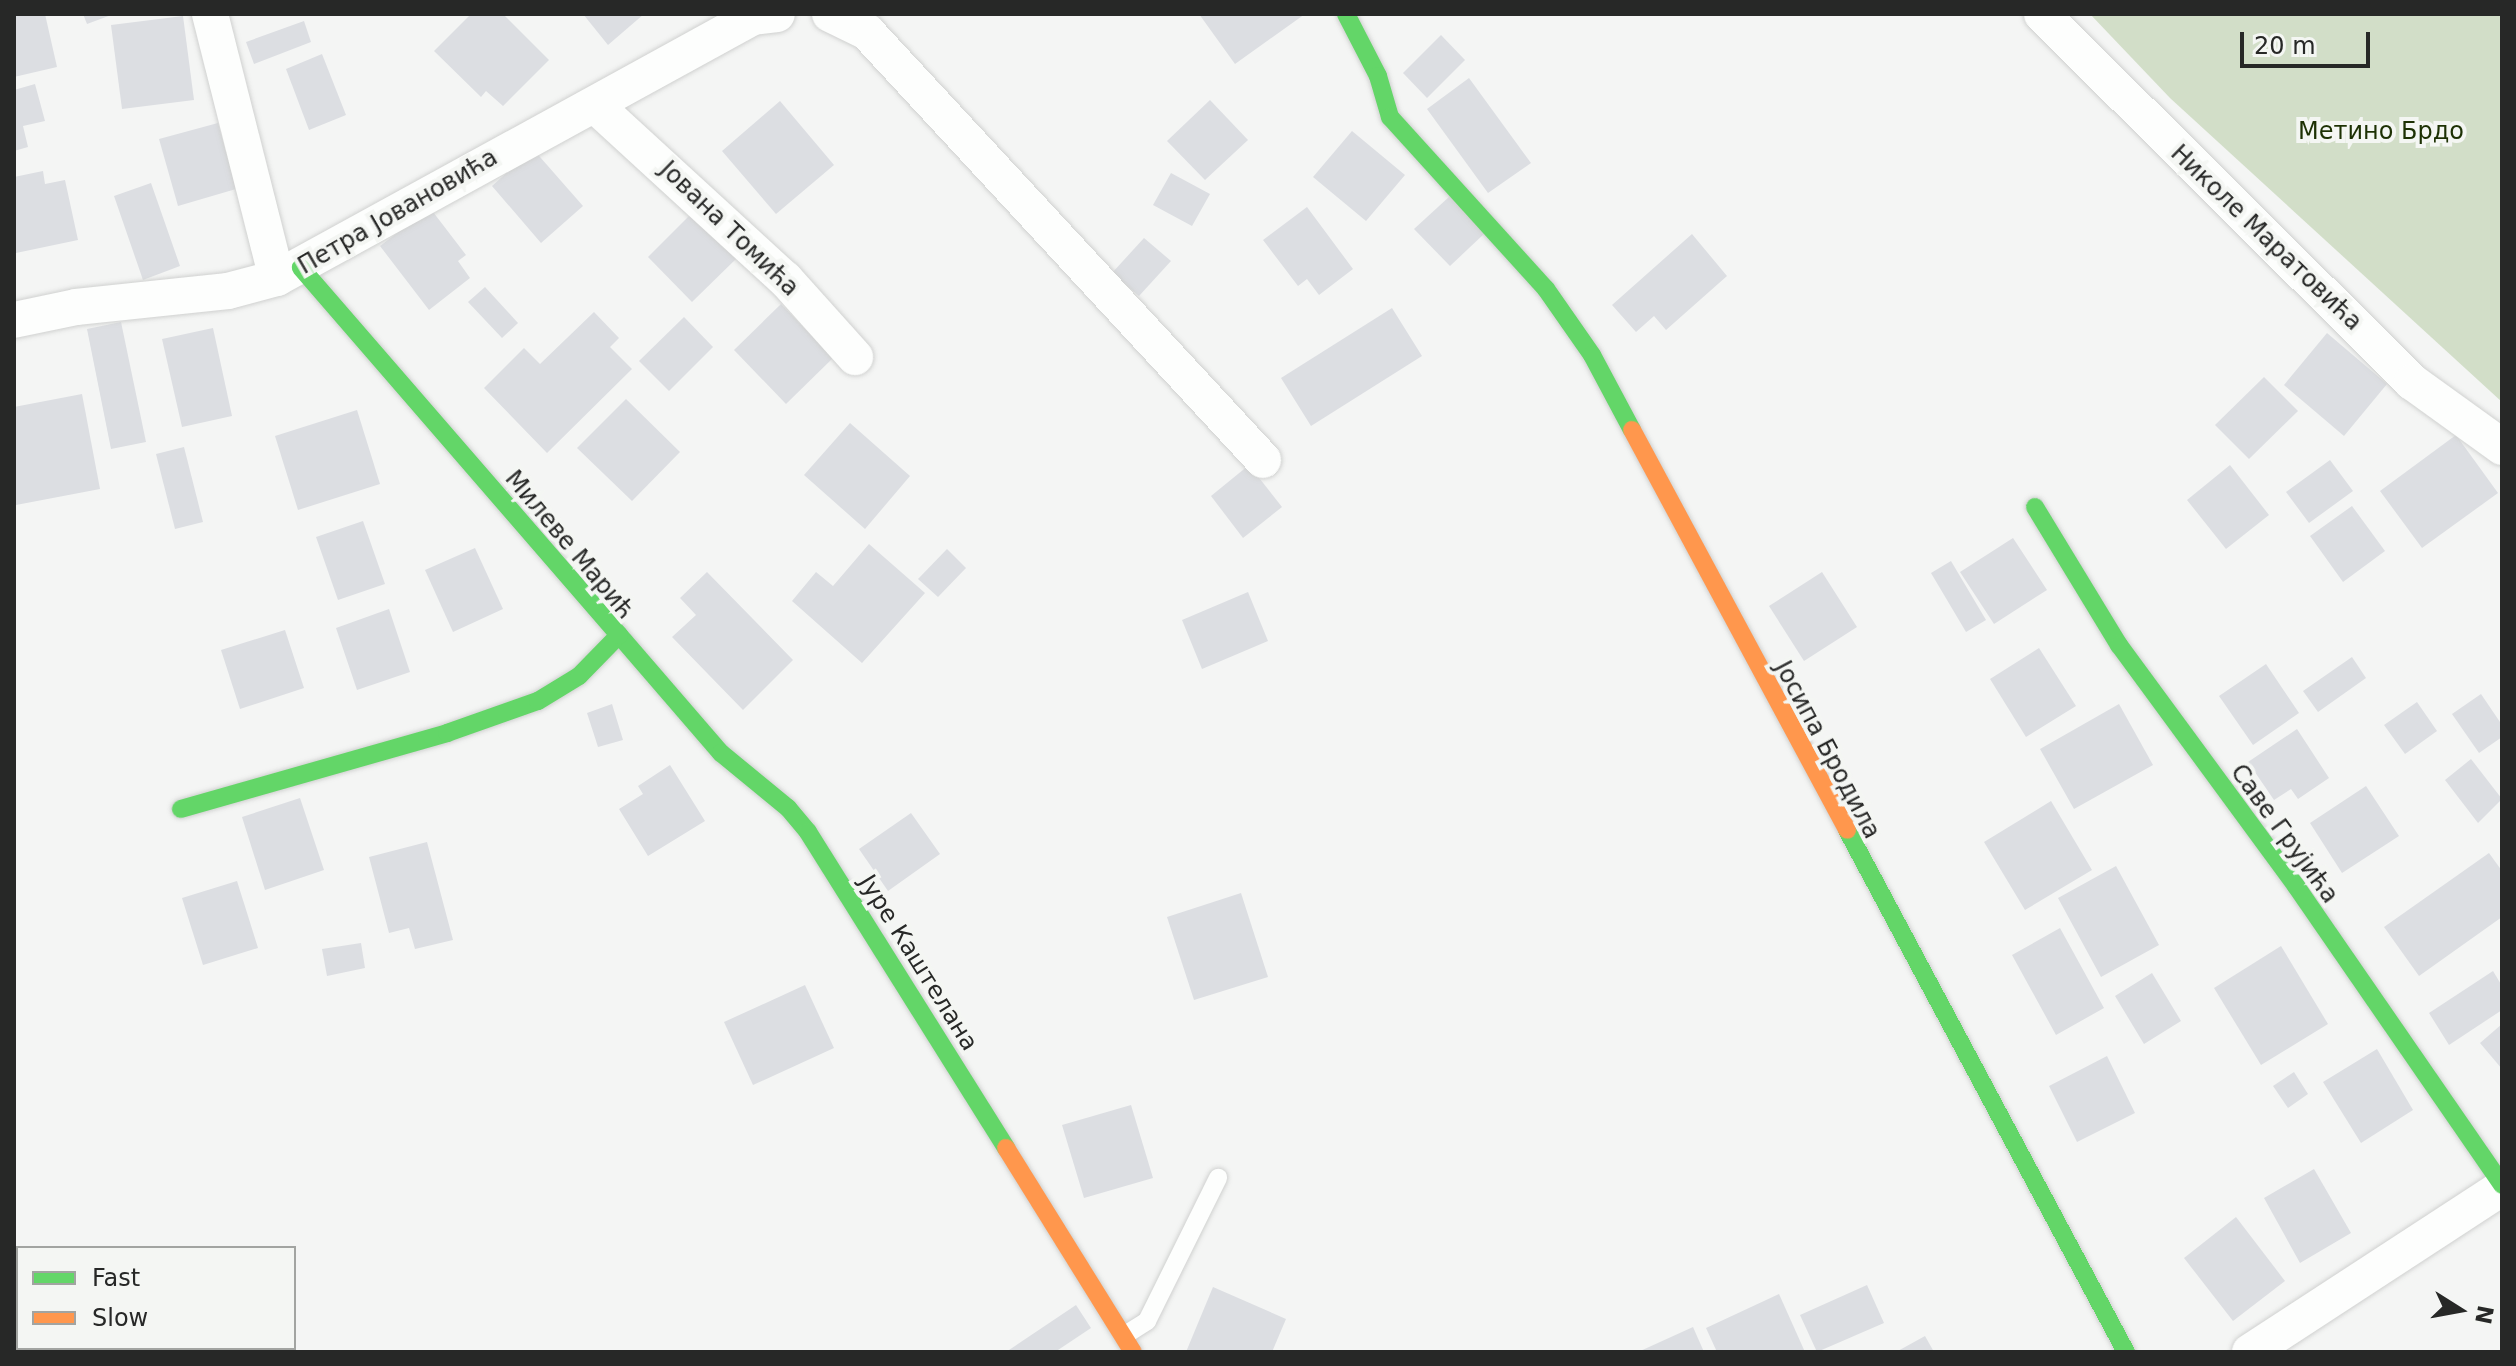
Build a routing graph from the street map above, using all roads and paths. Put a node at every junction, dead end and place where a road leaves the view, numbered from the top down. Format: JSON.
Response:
{"nodes":[{"id":1,"x":210,"y":14,"type":"edge"},
{"id":2,"x":830,"y":14,"type":"edge"},
{"id":3,"x":1346,"y":14,"type":"edge"},
{"id":4,"x":2042,"y":14,"type":"edge"},
{"id":5,"x":760,"y":15,"type":"edge"},
{"id":6,"x":597,"y":107,"type":"junction"},
{"id":7,"x":289,"y":273,"type":"junction"},
{"id":8,"x":14,"y":320,"type":"edge"},
{"id":9,"x":855,"y":357,"type":"dead end"},
{"id":10,"x":2502,"y":447,"type":"edge"},
{"id":11,"x":1263,"y":460,"type":"dead end"},
{"id":12,"x":2035,"y":507,"type":"dead end"},
{"id":13,"x":619,"y":635,"type":"junction"},
{"id":14,"x":181,"y":809,"type":"dead end"},
{"id":15,"x":1218,"y":1178,"type":"dead end"},
{"id":16,"x":2502,"y":1186,"type":"edge"},
{"id":17,"x":1129,"y":1344,"type":"edge"},
{"id":18,"x":2126,"y":1352,"type":"edge"},
{"id":19,"x":2250,"y":1352,"type":"edge"}],
"edges":[{"from":1,"to":7,"type":"street"},
{"from":2,"to":11,"type":"street"},
{"from":3,"to":18,"type":"street","name":"Јосипа Бродила"},
{"from":4,"to":10,"type":"street","name":"Николе Маратовића"},
{"from":5,"to":6,"type":"street","name":"Петра Јовановића"},
{"from":6,"to":7,"type":"street","name":"Петра Јовановића"},
{"from":6,"to":9,"type":"street","name":"Јована Томића"},
{"from":7,"to":8,"type":"street","name":"Петра Јовановића"},
{"from":7,"to":13,"type":"street","name":"Милеве Марић"},
{"from":12,"to":16,"type":"street","name":"Саве Грујића"},
{"from":13,"to":14,"type":"street","name":"Милеве Марић"},
{"from":13,"to":17,"type":"street","name":"Јуре Каштелана"},
{"from":15,"to":17,"type":"lane"},
{"from":16,"to":19,"type":"street"}]}
